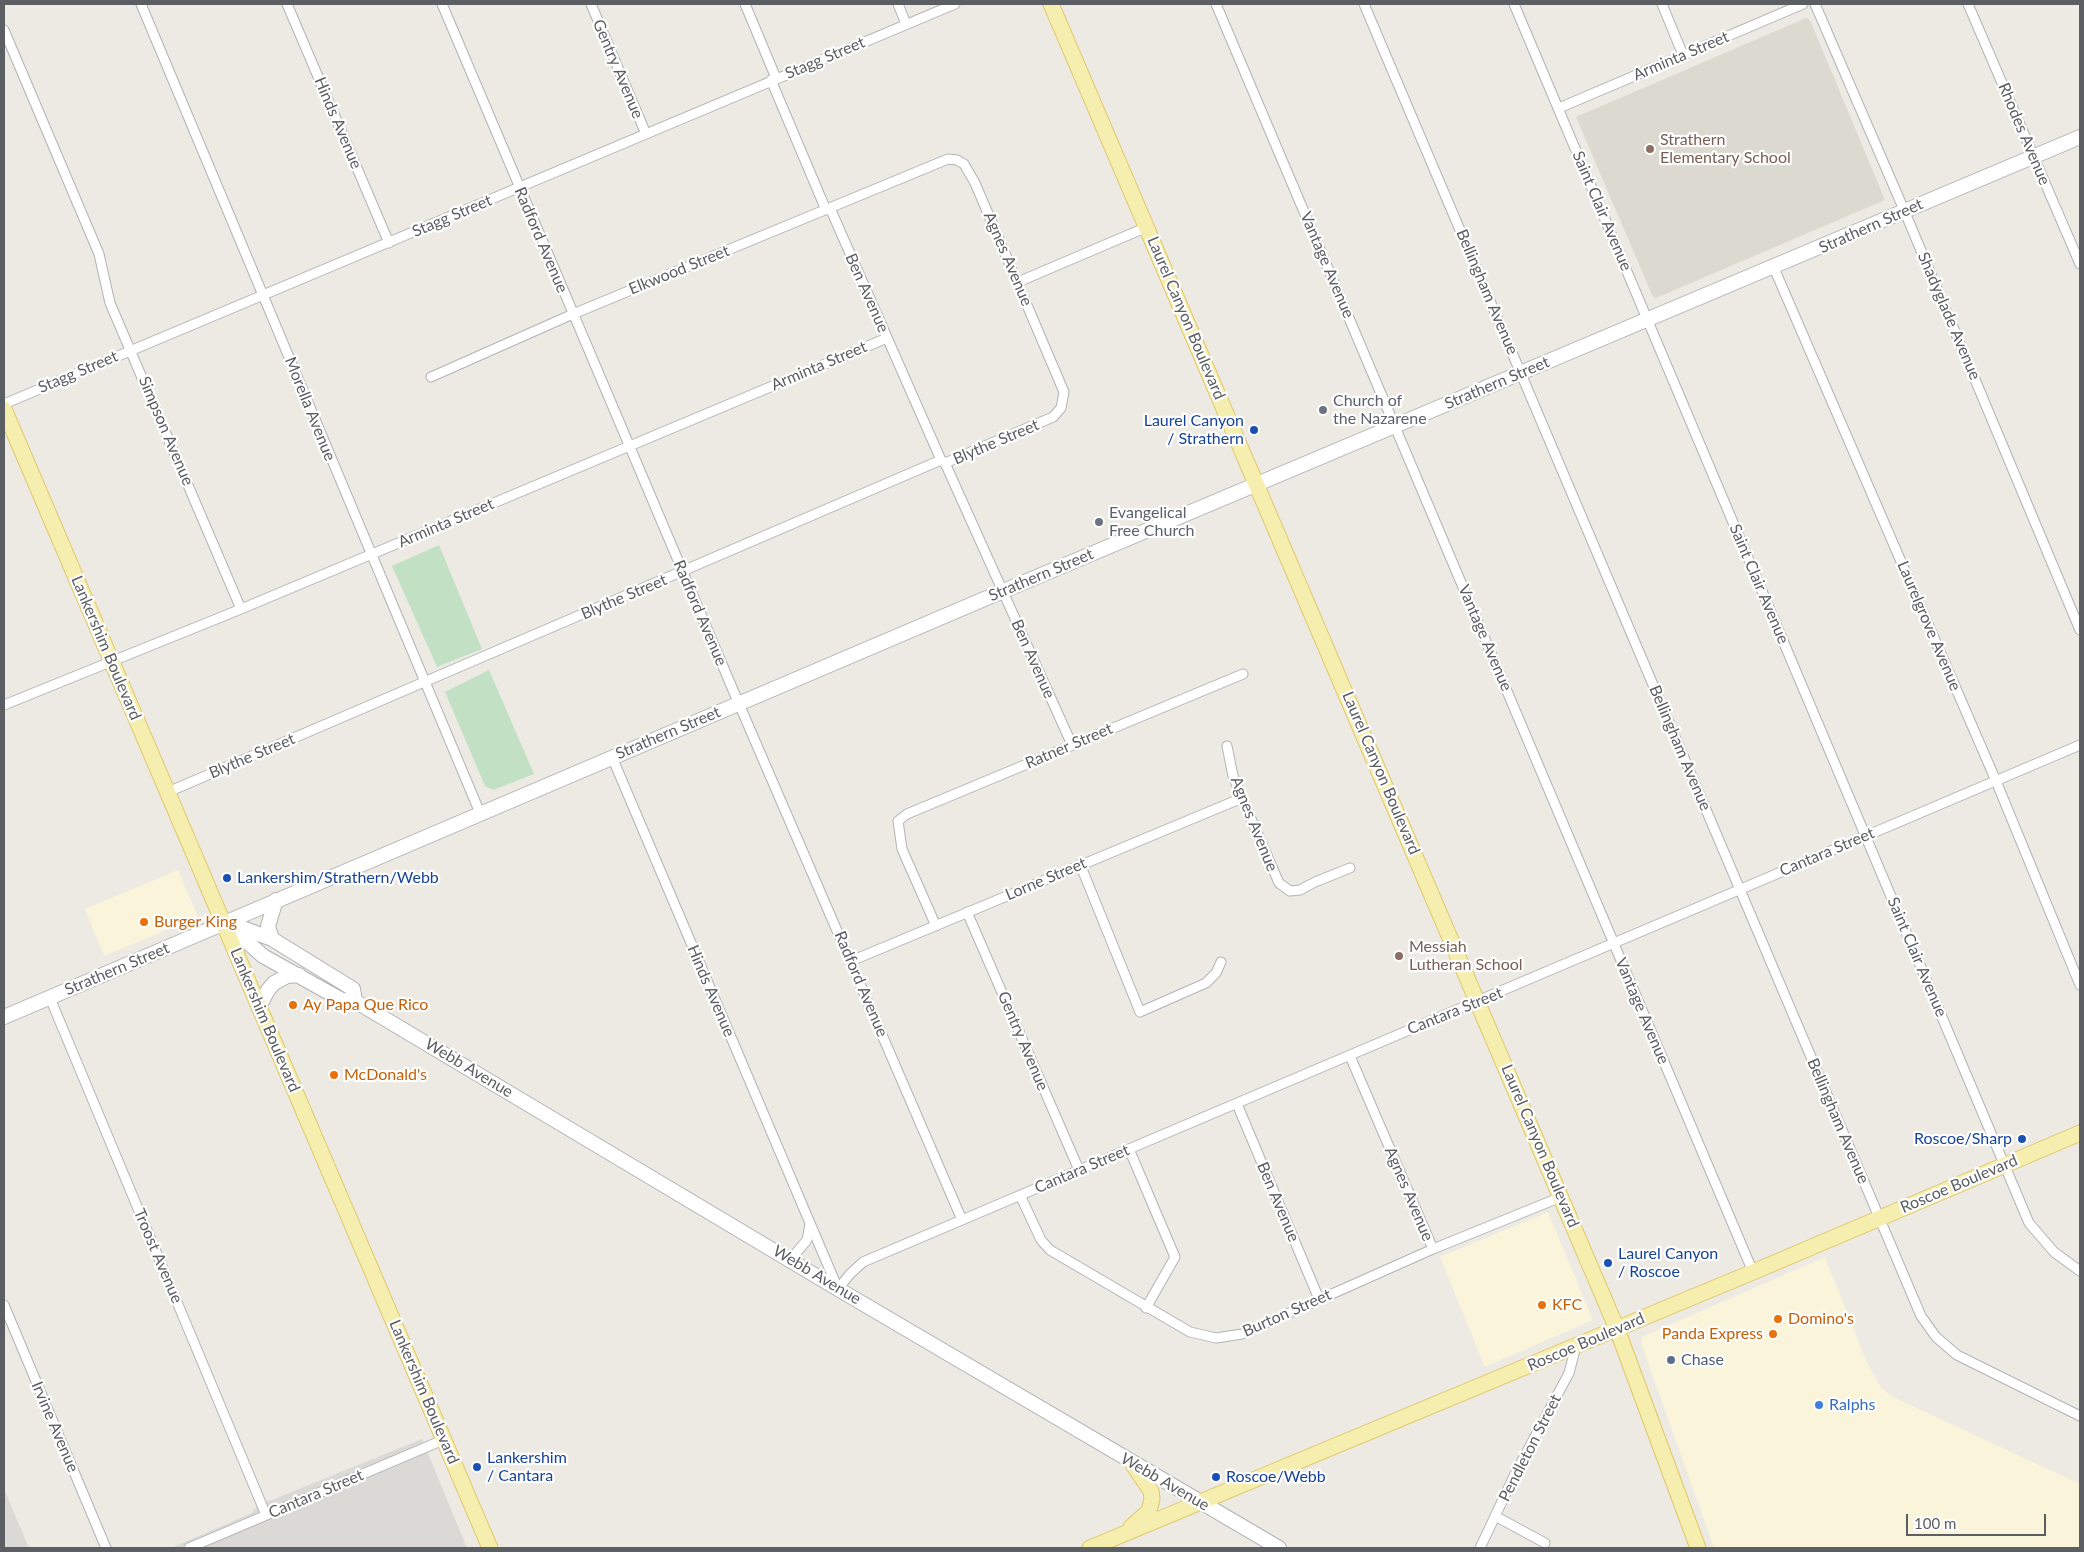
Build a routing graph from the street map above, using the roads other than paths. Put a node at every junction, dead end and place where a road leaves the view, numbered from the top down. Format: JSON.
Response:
{"nodes":[{"id":1,"x":141,"y":4,"type":"edge"},
{"id":2,"x":287,"y":4,"type":"edge"},
{"id":3,"x":442,"y":4,"type":"edge"},
{"id":4,"x":591,"y":4,"type":"edge"},
{"id":5,"x":745,"y":4,"type":"edge"},
{"id":6,"x":898,"y":4,"type":"edge"},
{"id":7,"x":954,"y":4,"type":"edge"},
{"id":8,"x":1051,"y":4,"type":"edge"},
{"id":9,"x":1216,"y":4,"type":"edge"},
{"id":10,"x":1364,"y":4,"type":"edge"},
{"id":11,"x":1514,"y":4,"type":"edge"},
{"id":12,"x":1662,"y":4,"type":"edge"},
{"id":13,"x":1803,"y":4,"type":"edge"},
{"id":14,"x":1815,"y":4,"type":"edge"},
{"id":15,"x":1968,"y":4,"type":"edge"},
{"id":16,"x":906,"y":24,"type":"junction"},
{"id":17,"x":4,"y":30,"type":"edge"},
{"id":18,"x":1683,"y":55,"type":"junction"},
{"id":19,"x":774,"y":79,"type":"junction"},
{"id":20,"x":1559,"y":108,"type":"junction"},
{"id":21,"x":646,"y":134,"type":"junction"},
{"id":22,"x":2080,"y":137,"type":"edge"},
{"id":23,"x":2034,"y":156,"type":"junction"},
{"id":24,"x":928,"y":166,"type":"joint"},
{"id":25,"x":519,"y":188,"type":"junction"},
{"id":26,"x":828,"y":209,"type":"junction"},
{"id":27,"x":1904,"y":210,"type":"junction"},
{"id":28,"x":1147,"y":227,"type":"junction"},
{"id":29,"x":389,"y":243,"type":"junction"},
{"id":30,"x":2080,"y":264,"type":"edge"},
{"id":31,"x":1774,"y":268,"type":"junction"},
{"id":32,"x":1018,"y":282,"type":"junction"},
{"id":33,"x":263,"y":294,"type":"junction"},
{"id":34,"x":573,"y":314,"type":"junction"},
{"id":35,"x":1648,"y":319,"type":"junction"},
{"id":36,"x":887,"y":338,"type":"junction"},
{"id":37,"x":131,"y":350,"type":"junction"},
{"id":38,"x":1522,"y":373,"type":"junction"},
{"id":39,"x":431,"y":377,"type":"dead end"},
{"id":40,"x":1064,"y":392,"type":"joint"},
{"id":41,"x":4,"y":404,"type":"edge"},
{"id":42,"x":4,"y":409,"type":"edge"},
{"id":43,"x":1396,"y":426,"type":"junction"},
{"id":44,"x":628,"y":445,"type":"junction"},
{"id":45,"x":943,"y":462,"type":"junction"},
{"id":46,"x":1257,"y":484,"type":"junction"},
{"id":47,"x":370,"y":555,"type":"junction"},
{"id":48,"x":684,"y":572,"type":"junction"},
{"id":49,"x":1002,"y":592,"type":"junction"},
{"id":50,"x":241,"y":609,"type":"junction"},
{"id":51,"x":2080,"y":630,"type":"edge"},
{"id":52,"x":112,"y":663,"type":"junction"},
{"id":53,"x":1243,"y":674,"type":"dead end"},
{"id":54,"x":425,"y":682,"type":"junction"},
{"id":55,"x":739,"y":703,"type":"junction"},
{"id":56,"x":4,"y":705,"type":"edge"},
{"id":57,"x":1072,"y":745,"type":"junction"},
{"id":58,"x":1227,"y":746,"type":"dead end"},
{"id":59,"x":2080,"y":746,"type":"edge"},
{"id":60,"x":612,"y":757,"type":"junction"},
{"id":61,"x":1996,"y":781,"type":"junction"},
{"id":62,"x":168,"y":792,"type":"junction"},
{"id":63,"x":1242,"y":798,"type":"junction"},
{"id":64,"x":480,"y":813,"type":"junction"},
{"id":65,"x":1866,"y":835,"type":"junction"},
{"id":66,"x":1080,"y":864,"type":"junction"},
{"id":67,"x":1350,"y":868,"type":"dead end"},
{"id":68,"x":1740,"y":889,"type":"junction"},
{"id":69,"x":276,"y":900,"type":"junction"},
{"id":70,"x":967,"y":912,"type":"junction"},
{"id":71,"x":224,"y":921,"type":"junction"},
{"id":72,"x":936,"y":926,"type":"junction"},
{"id":73,"x":272,"y":939,"type":"junction"},
{"id":74,"x":1614,"y":943,"type":"junction"},
{"id":75,"x":851,"y":961,"type":"junction"},
{"id":76,"x":1221,"y":962,"type":"dead end"},
{"id":77,"x":299,"y":975,"type":"junction"},
{"id":78,"x":2080,"y":985,"type":"edge"},
{"id":79,"x":50,"y":998,"type":"junction"},
{"id":80,"x":355,"y":1000,"type":"junction"},
{"id":81,"x":1479,"y":1001,"type":"junction"},
{"id":82,"x":260,"y":1007,"type":"junction"},
{"id":83,"x":4,"y":1017,"type":"edge"},
{"id":84,"x":1350,"y":1056,"type":"junction"},
{"id":85,"x":1237,"y":1104,"type":"junction"},
{"id":86,"x":2080,"y":1133,"type":"edge"},
{"id":87,"x":1129,"y":1149,"type":"junction"},
{"id":88,"x":2004,"y":1164,"type":"junction"},
{"id":89,"x":1079,"y":1170,"type":"junction"},
{"id":90,"x":1020,"y":1195,"type":"junction"},
{"id":91,"x":1561,"y":1197,"type":"junction"},
{"id":92,"x":1880,"y":1219,"type":"junction"},
{"id":93,"x":962,"y":1220,"type":"junction"},
{"id":94,"x":810,"y":1224,"type":"junction"},
{"id":95,"x":1433,"y":1250,"type":"junction"},
{"id":96,"x":791,"y":1259,"type":"junction"},
{"id":97,"x":2080,"y":1271,"type":"edge"},
{"id":98,"x":1753,"y":1272,"type":"junction"},
{"id":99,"x":838,"y":1289,"type":"junction"},
{"id":100,"x":1319,"y":1299,"type":"junction"},
{"id":101,"x":4,"y":1305,"type":"edge"},
{"id":102,"x":1146,"y":1308,"type":"junction"},
{"id":103,"x":1617,"y":1329,"type":"junction"},
{"id":104,"x":1576,"y":1346,"type":"junction"},
{"id":105,"x":2080,"y":1416,"type":"edge"},
{"id":106,"x":443,"y":1440,"type":"junction"},
{"id":107,"x":1132,"y":1463,"type":"junction"},
{"id":108,"x":1199,"y":1503,"type":"junction"},
{"id":109,"x":266,"y":1515,"type":"junction"},
{"id":110,"x":1495,"y":1516,"type":"junction"},
{"id":111,"x":1122,"y":1535,"type":"junction"},
{"id":112,"x":1545,"y":1543,"type":"dead end"},
{"id":113,"x":106,"y":1548,"type":"edge"},
{"id":114,"x":189,"y":1548,"type":"edge"},
{"id":115,"x":490,"y":1548,"type":"edge"},
{"id":116,"x":1090,"y":1548,"type":"edge"},
{"id":117,"x":1280,"y":1548,"type":"edge"},
{"id":118,"x":1480,"y":1548,"type":"edge"},
{"id":119,"x":1698,"y":1548,"type":"edge"}],
"edges":[{"from":1,"to":33,"type":"street","name":"Morella Avenue"},
{"from":2,"to":29,"type":"street","name":"Hinds Avenue"},
{"from":3,"to":25,"type":"street","name":"Radford Avenue"},
{"from":4,"to":21,"type":"street","name":"Gentry Avenue"},
{"from":5,"to":19,"type":"street","name":"Ben Avenue"},
{"from":6,"to":16,"type":"street"},
{"from":7,"to":16,"type":"street","name":"Stagg Street"},
{"from":8,"to":28,"type":"main road","name":"Laurel Canyon Boulevard"},
{"from":9,"to":43,"type":"street","name":"Vantage Avenue"},
{"from":10,"to":38,"type":"street","name":"Bellingham Avenue"},
{"from":11,"to":20,"type":"street","name":"Saint Clair Avenue"},
{"from":12,"to":18,"type":"street"},
{"from":13,"to":18,"type":"street","name":"Arminta Street"},
{"from":14,"to":27,"type":"street","name":"Shadyglade Avenue"},
{"from":15,"to":23,"type":"street","name":"Rhodes Avenue"},
{"from":16,"to":19,"type":"street","name":"Stagg Street"},
{"from":17,"to":37,"type":"street","name":"Simpson Avenue"},
{"from":18,"to":20,"type":"street","name":"Arminta Street"},
{"from":19,"to":21,"type":"street","name":"Stagg Street"},
{"from":19,"to":26,"type":"street","name":"Ben Avenue"},
{"from":20,"to":35,"type":"street","name":"Saint Clair Avenue"},
{"from":21,"to":25,"type":"street","name":"Stagg Street"},
{"from":22,"to":23,"type":"street","name":"Strathern Street"},
{"from":23,"to":27,"type":"street","name":"Strathern Street"},
{"from":23,"to":30,"type":"street","name":"Rhodes Avenue"},
{"from":24,"to":26,"type":"street","name":"Elkwood Street"},
{"from":24,"to":32,"type":"street","name":"Agnes Avenue"},
{"from":25,"to":29,"type":"street","name":"Stagg Street"},
{"from":25,"to":34,"type":"street","name":"Radford Avenue"},
{"from":26,"to":34,"type":"street","name":"Elkwood Street"},
{"from":26,"to":36,"type":"street","name":"Ben Avenue"},
{"from":27,"to":31,"type":"street","name":"Strathern Street"},
{"from":27,"to":51,"type":"street","name":"Shadyglade Avenue"},
{"from":28,"to":32,"type":"street"},
{"from":28,"to":46,"type":"main road","name":"Laurel Canyon Boulevard"},
{"from":29,"to":33,"type":"street","name":"Stagg Street"},
{"from":31,"to":35,"type":"street","name":"Strathern Street"},
{"from":31,"to":61,"type":"street","name":"Laurelgrove Avenue"},
{"from":32,"to":40,"type":"street","name":"Agnes Avenue"},
{"from":33,"to":37,"type":"street","name":"Stagg Street"},
{"from":33,"to":47,"type":"street","name":"Morella Avenue"},
{"from":34,"to":39,"type":"street","name":"Elkwood Street"},
{"from":34,"to":44,"type":"street","name":"Radford Avenue"},
{"from":35,"to":38,"type":"street","name":"Strathern Street"},
{"from":35,"to":65,"type":"street","name":"Saint Clair Avenue"},
{"from":36,"to":44,"type":"street","name":"Arminta Street"},
{"from":36,"to":45,"type":"street","name":"Ben Avenue"},
{"from":37,"to":41,"type":"street","name":"Stagg Street"},
{"from":37,"to":50,"type":"street","name":"Simpson Avenue"},
{"from":38,"to":43,"type":"street","name":"Strathern Street"},
{"from":38,"to":68,"type":"street","name":"Bellingham Avenue"},
{"from":40,"to":45,"type":"street","name":"Blythe Street"},
{"from":42,"to":52,"type":"main road","name":"Lankershim Boulevard"},
{"from":43,"to":46,"type":"street","name":"Strathern Street"},
{"from":43,"to":74,"type":"street","name":"Vantage Avenue"},
{"from":44,"to":47,"type":"street","name":"Arminta Street"},
{"from":44,"to":48,"type":"street","name":"Radford Avenue"},
{"from":45,"to":48,"type":"street","name":"Blythe Street"},
{"from":45,"to":49,"type":"street","name":"Ben Avenue"},
{"from":46,"to":49,"type":"street","name":"Strathern Street"},
{"from":46,"to":81,"type":"main road","name":"Laurel Canyon Boulevard"},
{"from":47,"to":50,"type":"street","name":"Arminta Street"},
{"from":47,"to":54,"type":"street","name":"Morella Avenue"},
{"from":48,"to":54,"type":"street","name":"Blythe Street"},
{"from":48,"to":55,"type":"street","name":"Radford Avenue"},
{"from":49,"to":55,"type":"street","name":"Strathern Street"},
{"from":49,"to":57,"type":"street","name":"Ben Avenue"},
{"from":50,"to":52,"type":"street","name":"Arminta Street"},
{"from":52,"to":56,"type":"street","name":"Arminta Street"},
{"from":52,"to":62,"type":"main road","name":"Lankershim Boulevard"},
{"from":53,"to":57,"type":"street","name":"Ratner Street"},
{"from":54,"to":62,"type":"street","name":"Blythe Street"},
{"from":54,"to":64,"type":"street","name":"Morella Avenue"},
{"from":55,"to":60,"type":"street","name":"Strathern Street"},
{"from":55,"to":75,"type":"street","name":"Radford Avenue"},
{"from":57,"to":72,"type":"street","name":"Ratner Street"},
{"from":58,"to":63,"type":"street","name":"Agnes Avenue"},
{"from":59,"to":61,"type":"street","name":"Cantara Street"},
{"from":60,"to":64,"type":"street","name":"Strathern Street"},
{"from":60,"to":94,"type":"street","name":"Hinds Avenue"},
{"from":61,"to":65,"type":"street","name":"Cantara Street"},
{"from":61,"to":78,"type":"street","name":"Laurelgrove Avenue"},
{"from":62,"to":71,"type":"main road","name":"Lankershim Boulevard"},
{"from":63,"to":66,"type":"street","name":"Lorne Street"},
{"from":63,"to":67,"type":"street","name":"Agnes Avenue"},
{"from":64,"to":69,"type":"street","name":"Strathern Street"},
{"from":65,"to":68,"type":"street","name":"Cantara Street"},
{"from":65,"to":88,"type":"street","name":"Saint Clair Avenue"},
{"from":66,"to":70,"type":"street","name":"Lorne Street"},
{"from":66,"to":76,"type":"street"},
{"from":68,"to":74,"type":"street","name":"Cantara Street"},
{"from":68,"to":92,"type":"street","name":"Bellingham Avenue"},
{"from":69,"to":71,"type":"street","name":"Strathern Street"},
{"from":69,"to":73,"type":"street"},
{"from":70,"to":72,"type":"street","name":"Lorne Street"},
{"from":70,"to":89,"type":"street","name":"Gentry Avenue"},
{"from":71,"to":73,"type":"street","name":"Webb Avenue"},
{"from":71,"to":77,"type":"street","name":"Webb Avenue"},
{"from":71,"to":79,"type":"street","name":"Strathern Street"},
{"from":71,"to":82,"type":"main road","name":"Lankershim Boulevard"},
{"from":72,"to":75,"type":"street","name":"Lorne Street"},
{"from":73,"to":80,"type":"street","name":"Webb Avenue"},
{"from":74,"to":81,"type":"street","name":"Cantara Street"},
{"from":74,"to":98,"type":"street","name":"Vantage Avenue"},
{"from":75,"to":93,"type":"street","name":"Radford Avenue"},
{"from":77,"to":80,"type":"street","name":"Webb Avenue"},
{"from":77,"to":82,"type":"street"},
{"from":79,"to":83,"type":"street","name":"Strathern Street"},
{"from":79,"to":109,"type":"street","name":"Troost Avenue"},
{"from":80,"to":96,"type":"street","name":"Webb Avenue"},
{"from":81,"to":84,"type":"street","name":"Cantara Street"},
{"from":81,"to":91,"type":"main road","name":"Laurel Canyon Boulevard"},
{"from":82,"to":106,"type":"main road","name":"Lankershim Boulevard"},
{"from":84,"to":85,"type":"street","name":"Cantara Street"},
{"from":84,"to":95,"type":"street","name":"Agnes Avenue"},
{"from":85,"to":87,"type":"street","name":"Cantara Street"},
{"from":85,"to":100,"type":"street","name":"Ben Avenue"},
{"from":86,"to":88,"type":"main road","name":"Roscoe Boulevard"},
{"from":87,"to":89,"type":"street","name":"Cantara Street"},
{"from":87,"to":102,"type":"street"},
{"from":88,"to":92,"type":"main road","name":"Roscoe Boulevard"},
{"from":88,"to":97,"type":"street","name":"Saint Clair Avenue"},
{"from":89,"to":90,"type":"street","name":"Cantara Street"},
{"from":90,"to":93,"type":"street","name":"Cantara Street"},
{"from":90,"to":102,"type":"street","name":"Burton Street"},
{"from":91,"to":95,"type":"street","name":"Burton Street"},
{"from":91,"to":103,"type":"main road","name":"Laurel Canyon Boulevard"},
{"from":92,"to":98,"type":"main road","name":"Roscoe Boulevard"},
{"from":92,"to":105,"type":"street","name":"Bellingham Avenue"},
{"from":93,"to":99,"type":"street","name":"Cantara Street"},
{"from":94,"to":96,"type":"street"},
{"from":94,"to":99,"type":"street","name":"Hinds Avenue"},
{"from":95,"to":100,"type":"street","name":"Burton Street"},
{"from":96,"to":99,"type":"street","name":"Webb Avenue"},
{"from":98,"to":103,"type":"main road","name":"Roscoe Boulevard"},
{"from":99,"to":107,"type":"street","name":"Webb Avenue"},
{"from":100,"to":102,"type":"street","name":"Burton Street"},
{"from":101,"to":113,"type":"street","name":"Irvine Avenue"},
{"from":103,"to":104,"type":"main road","name":"Roscoe Boulevard"},
{"from":103,"to":119,"type":"main road","name":"Laurel Canyon Boulevard"},
{"from":104,"to":108,"type":"main road","name":"Roscoe Boulevard"},
{"from":104,"to":110,"type":"street","name":"Pendleton Street"},
{"from":106,"to":109,"type":"street","name":"Cantara Street"},
{"from":106,"to":115,"type":"main road","name":"Lankershim Boulevard"},
{"from":107,"to":108,"type":"street","name":"Webb Avenue"},
{"from":107,"to":111,"type":"main road"},
{"from":108,"to":111,"type":"main road","name":"Roscoe Boulevard"},
{"from":108,"to":117,"type":"street","name":"Webb Avenue"},
{"from":109,"to":114,"type":"street","name":"Cantara Street"},
{"from":110,"to":112,"type":"street"},
{"from":110,"to":118,"type":"street","name":"Pendleton Street"},
{"from":111,"to":116,"type":"main road","name":"Roscoe Boulevard"}]}
